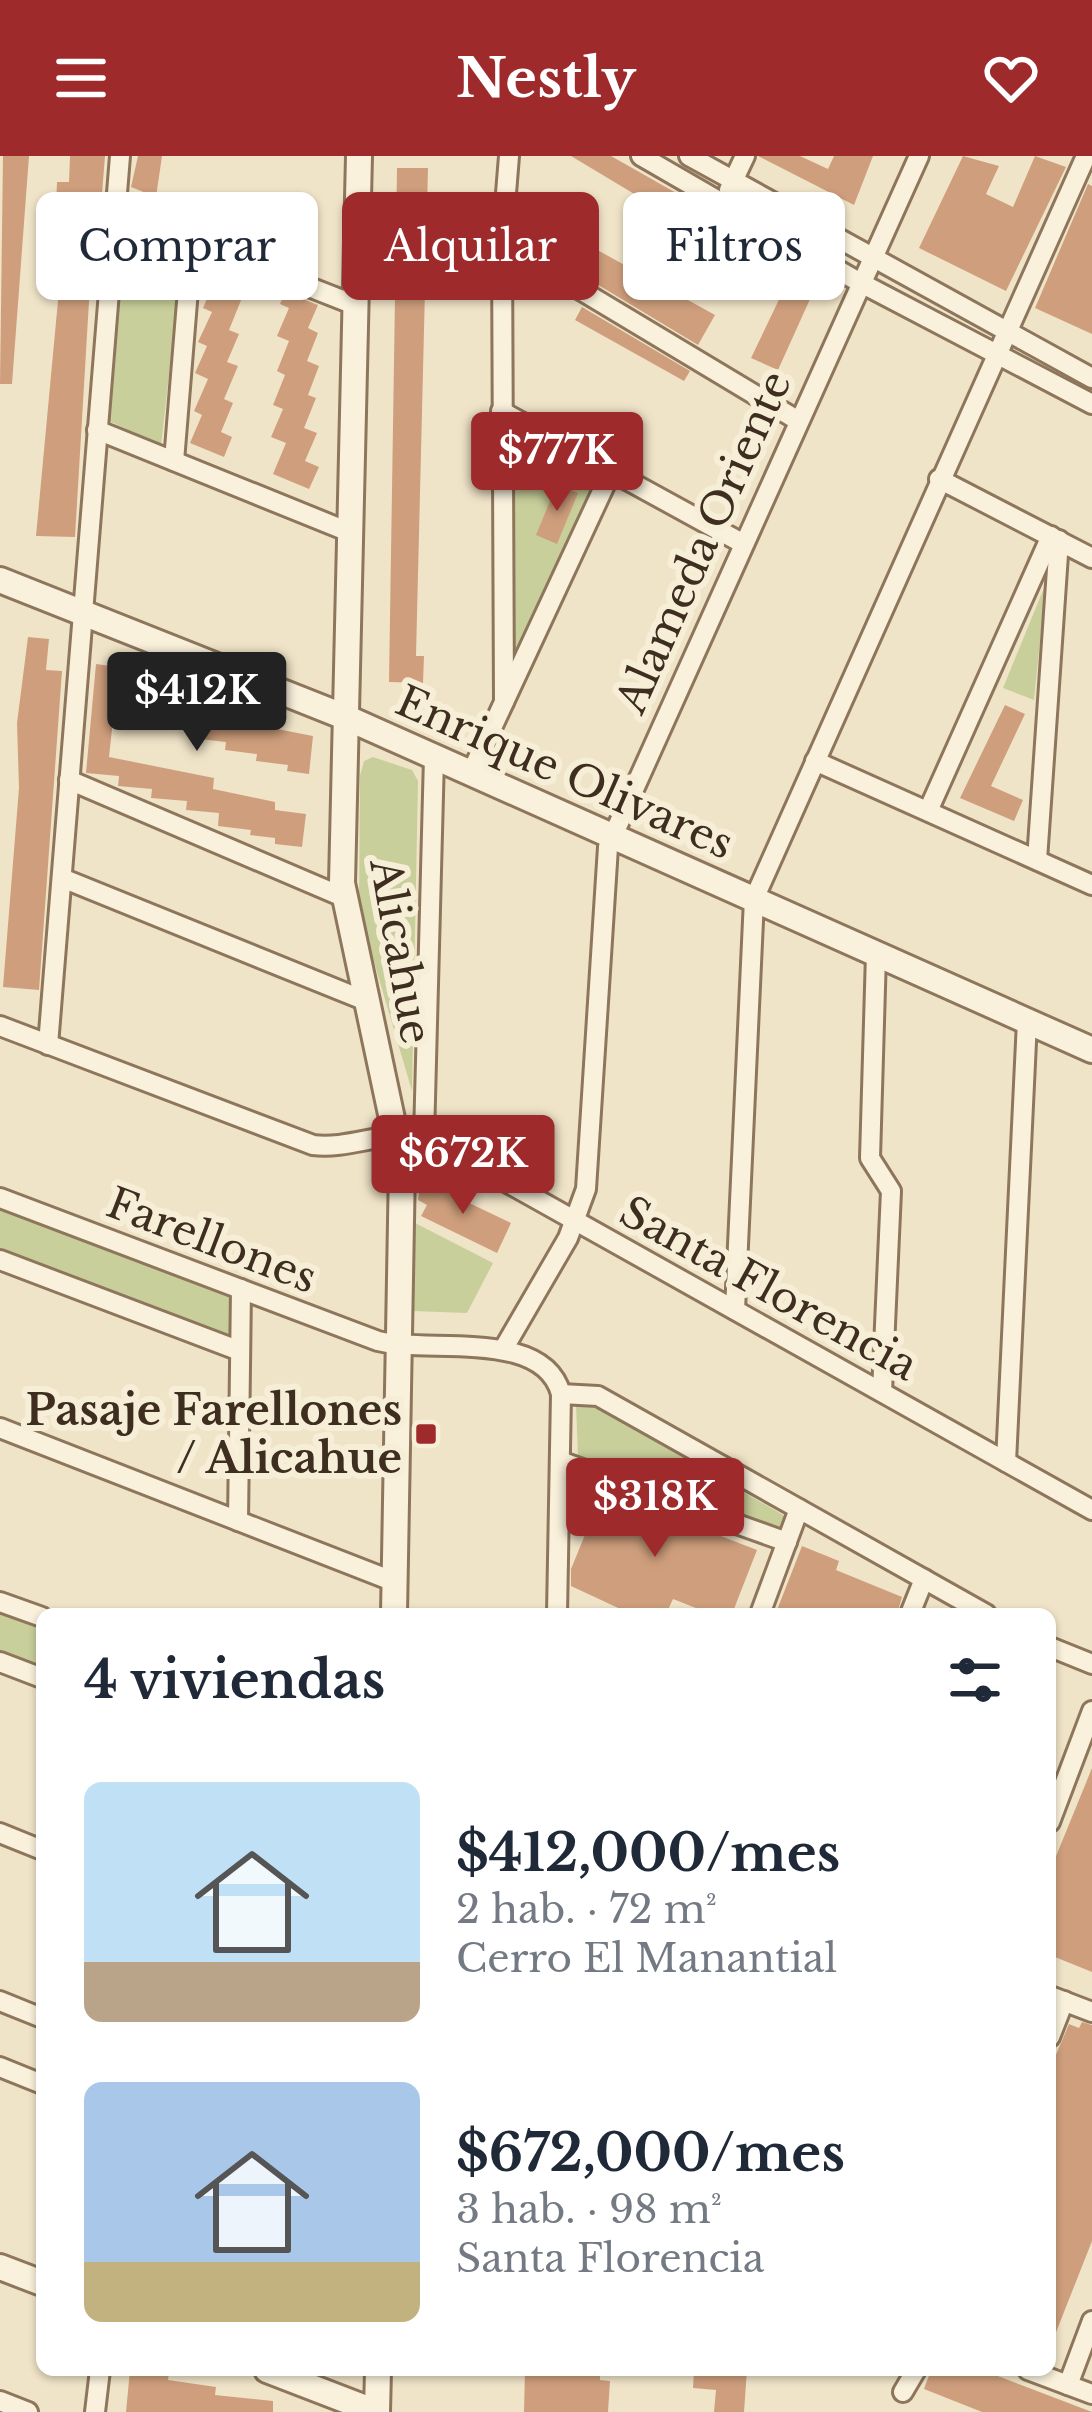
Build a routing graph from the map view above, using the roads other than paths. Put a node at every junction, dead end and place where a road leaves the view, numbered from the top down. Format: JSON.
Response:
{"nodes":[{"id":1,"x":120,"y":156,"type":"edge"},
{"id":2,"x":359,"y":156,"type":"edge"},
{"id":3,"x":508,"y":156,"type":"edge"},
{"id":4,"x":641,"y":156,"type":"edge"},
{"id":5,"x":689,"y":156,"type":"edge"},
{"id":6,"x":745,"y":156,"type":"edge"},
{"id":7,"x":919,"y":156,"type":"edge"},
{"id":8,"x":1086,"y":156,"type":"edge"},
{"id":9,"x":734,"y":181,"type":"junction"},
{"id":10,"x":117,"y":192,"type":"edge"},
{"id":11,"x":506,"y":192,"type":"edge"},
{"id":12,"x":704,"y":192,"type":"edge"},
{"id":13,"x":728,"y":192,"type":"edge"},
{"id":14,"x":870,"y":259,"type":"junction"},
{"id":15,"x":845,"y":274,"type":"edge"},
{"id":16,"x":859,"y":282,"type":"junction"},
{"id":17,"x":318,"y":290,"type":"edge"},
{"id":18,"x":108,"y":300,"type":"edge"},
{"id":19,"x":187,"y":300,"type":"edge"},
{"id":20,"x":502,"y":300,"type":"edge"},
{"id":21,"x":597,"y":300,"type":"edge"},
{"id":22,"x":356,"y":305,"type":"junction"},
{"id":23,"x":1003,"y":334,"type":"junction"},
{"id":24,"x":994,"y":353,"type":"junction"},
{"id":25,"x":1092,"y":378,"type":"edge"},
{"id":26,"x":1092,"y":404,"type":"edge"},
{"id":27,"x":501,"y":412,"type":"junction"},
{"id":28,"x":797,"y":420,"type":"junction"},
{"id":29,"x":98,"y":430,"type":"junction"},
{"id":30,"x":174,"y":460,"type":"junction"},
{"id":31,"x":611,"y":472,"type":"junction"},
{"id":32,"x":939,"y":479,"type":"junction"},
{"id":33,"x":350,"y":532,"type":"junction"},
{"id":34,"x":1055,"y":538,"type":"junction"},
{"id":35,"x":742,"y":543,"type":"junction"},
{"id":36,"x":1092,"y":557,"type":"edge"},
{"id":37,"x":1047,"y":570,"type":"junction"},
{"id":38,"x":0,"y":580,"type":"edge"},
{"id":39,"x":83,"y":612,"type":"junction"},
{"id":40,"x":504,"y":702,"type":"junction"},
{"id":41,"x":345,"y":717,"type":"junction"},
{"id":42,"x":434,"y":757,"type":"junction"},
{"id":43,"x":815,"y":761,"type":"junction"},
{"id":44,"x":471,"y":773,"type":"junction"},
{"id":45,"x":69,"y":780,"type":"junction"},
{"id":46,"x":928,"y":811,"type":"junction"},
{"id":47,"x":612,"y":836,"type":"junction"},
{"id":48,"x":1037,"y":860,"type":"junction"},
{"id":49,"x":62,"y":878,"type":"junction"},
{"id":50,"x":1092,"y":885,"type":"edge"},
{"id":51,"x":343,"y":897,"type":"junction"},
{"id":52,"x":754,"y":899,"type":"junction"},
{"id":53,"x":876,"y":954,"type":"junction"},
{"id":54,"x":366,"y":1000,"type":"junction"},
{"id":55,"x":1027,"y":1021,"type":"junction"},
{"id":56,"x":0,"y":1026,"type":"edge"},
{"id":57,"x":48,"y":1045,"type":"junction"},
{"id":58,"x":1092,"y":1050,"type":"edge"},
{"id":59,"x":398,"y":1132,"type":"junction"},
{"id":60,"x":424,"y":1137,"type":"junction"},
{"id":61,"x":0,"y":1198,"type":"edge"},
{"id":62,"x":577,"y":1221,"type":"junction"},
{"id":63,"x":0,"y":1260,"type":"edge"},
{"id":64,"x":241,"y":1289,"type":"junction"},
{"id":65,"x":735,"y":1310,"type":"junction"},
{"id":66,"x":400,"y":1347,"type":"junction"},
{"id":67,"x":504,"y":1348,"type":"junction"},
{"id":68,"x":240,"y":1351,"type":"junction"},
{"id":69,"x":882,"y":1392,"type":"junction"},
{"id":70,"x":561,"y":1394,"type":"junction"},
{"id":71,"x":0,"y":1428,"type":"edge"},
{"id":72,"x":560,"y":1461,"type":"junction"},
{"id":73,"x":1006,"y":1462,"type":"junction"},
{"id":74,"x":799,"y":1509,"type":"junction"},
{"id":75,"x":1092,"y":1510,"type":"edge"},
{"id":76,"x":238,"y":1521,"type":"junction"},
{"id":77,"x":787,"y":1542,"type":"junction"},
{"id":78,"x":924,"y":1579,"type":"junction"},
{"id":79,"x":395,"y":1582,"type":"junction"},
{"id":80,"x":0,"y":1601,"type":"edge"},
{"id":81,"x":394,"y":1608,"type":"edge"},
{"id":82,"x":561,"y":1608,"type":"edge"},
{"id":83,"x":762,"y":1608,"type":"edge"},
{"id":84,"x":912,"y":1608,"type":"edge"},
{"id":85,"x":975,"y":1608,"type":"edge"},
{"id":86,"x":36,"y":1615,"type":"edge"},
{"id":87,"x":1056,"y":1649,"type":"edge"},
{"id":88,"x":0,"y":1662,"type":"edge"},
{"id":89,"x":1092,"y":1664,"type":"edge"},
{"id":90,"x":36,"y":1676,"type":"edge"},
{"id":91,"x":1092,"y":1711,"type":"edge"},
{"id":92,"x":1056,"y":1792,"type":"edge"},
{"id":93,"x":0,"y":1833,"type":"edge"},
{"id":94,"x":36,"y":1848,"type":"edge"},
{"id":95,"x":1057,"y":1999,"type":"edge"},
{"id":96,"x":0,"y":2001,"type":"edge"},
{"id":97,"x":1092,"y":2012,"type":"edge"},
{"id":98,"x":36,"y":2016,"type":"edge"},
{"id":99,"x":0,"y":2068,"type":"edge"},
{"id":100,"x":36,"y":2082,"type":"edge"},
{"id":101,"x":0,"y":2267,"type":"edge"},
{"id":102,"x":36,"y":2281,"type":"edge"},
{"id":103,"x":1092,"y":2321,"type":"edge"},
{"id":104,"x":99,"y":2376,"type":"edge"},
{"id":105,"x":283,"y":2376,"type":"edge"},
{"id":106,"x":378,"y":2376,"type":"edge"},
{"id":107,"x":912,"y":2376,"type":"edge"},
{"id":108,"x":1044,"y":2376,"type":"edge"},
{"id":109,"x":1068,"y":2385,"type":"junction"},
{"id":110,"x":903,"y":2392,"type":"dead end"},
{"id":111,"x":1092,"y":2394,"type":"edge"},
{"id":112,"x":0,"y":2401,"type":"edge"},
{"id":113,"x":28,"y":2412,"type":"edge"},
{"id":114,"x":94,"y":2412,"type":"edge"},
{"id":115,"x":377,"y":2412,"type":"edge"}],
"edges":[{"from":1,"to":10,"type":"street"},
{"from":2,"to":22,"type":"street","name":"Alicahue"},
{"from":3,"to":11,"type":"street"},
{"from":4,"to":12,"type":"street"},
{"from":5,"to":9,"type":"street"},
{"from":6,"to":9,"type":"street"},
{"from":7,"to":14,"type":"street","name":"Alameda Oriente"},
{"from":8,"to":23,"type":"street"},
{"from":9,"to":13,"type":"street"},
{"from":9,"to":14,"type":"street"},
{"from":14,"to":16,"type":"street","name":"Alameda Oriente"},
{"from":14,"to":23,"type":"street"},
{"from":15,"to":16,"type":"street"},
{"from":16,"to":24,"type":"street"},
{"from":16,"to":28,"type":"street","name":"Alameda Oriente"},
{"from":17,"to":22,"type":"street"},
{"from":18,"to":29,"type":"street"},
{"from":19,"to":30,"type":"street"},
{"from":20,"to":27,"type":"street"},
{"from":21,"to":28,"type":"street"},
{"from":22,"to":33,"type":"street","name":"Alicahue"},
{"from":23,"to":24,"type":"street"},
{"from":23,"to":25,"type":"street"},
{"from":24,"to":26,"type":"street"},
{"from":24,"to":32,"type":"street"},
{"from":27,"to":31,"type":"street"},
{"from":27,"to":40,"type":"street"},
{"from":28,"to":35,"type":"street","name":"Alameda Oriente"},
{"from":29,"to":30,"type":"street"},
{"from":29,"to":39,"type":"street"},
{"from":30,"to":33,"type":"street"},
{"from":31,"to":35,"type":"street"},
{"from":31,"to":40,"type":"street"},
{"from":32,"to":34,"type":"street"},
{"from":32,"to":43,"type":"street"},
{"from":33,"to":41,"type":"street","name":"Alicahue"},
{"from":34,"to":36,"type":"street"},
{"from":34,"to":37,"type":"street"},
{"from":35,"to":47,"type":"street","name":"Alameda Oriente"},
{"from":37,"to":46,"type":"street"},
{"from":37,"to":48,"type":"street"},
{"from":38,"to":39,"type":"street","name":"Enrique Olivares"},
{"from":39,"to":41,"type":"street","name":"Enrique Olivares"},
{"from":39,"to":45,"type":"street"},
{"from":40,"to":44,"type":"street"},
{"from":41,"to":42,"type":"street","name":"Enrique Olivares"},
{"from":41,"to":51,"type":"street","name":"Alicahue"},
{"from":42,"to":44,"type":"street","name":"Enrique Olivares"},
{"from":42,"to":60,"type":"street"},
{"from":43,"to":46,"type":"street"},
{"from":43,"to":52,"type":"street"},
{"from":44,"to":47,"type":"street","name":"Enrique Olivares"},
{"from":45,"to":49,"type":"street"},
{"from":45,"to":51,"type":"street"},
{"from":46,"to":48,"type":"street"},
{"from":47,"to":52,"type":"street","name":"Enrique Olivares"},
{"from":47,"to":62,"type":"street","name":"Alameda Oriente"},
{"from":48,"to":50,"type":"street"},
{"from":49,"to":54,"type":"street"},
{"from":49,"to":57,"type":"street"},
{"from":51,"to":54,"type":"street","name":"Alicahue"},
{"from":52,"to":53,"type":"street","name":"Enrique Olivares"},
{"from":52,"to":65,"type":"street"},
{"from":53,"to":55,"type":"street","name":"Enrique Olivares"},
{"from":53,"to":69,"type":"street"},
{"from":54,"to":59,"type":"street","name":"Alicahue"},
{"from":55,"to":58,"type":"street","name":"Enrique Olivares"},
{"from":55,"to":73,"type":"street"},
{"from":56,"to":57,"type":"street","name":"Santa Florencia"},
{"from":57,"to":59,"type":"street","name":"Santa Florencia"},
{"from":59,"to":60,"type":"street","name":"Santa Florencia"},
{"from":59,"to":66,"type":"street","name":"Alicahue"},
{"from":60,"to":62,"type":"street","name":"Santa Florencia"},
{"from":61,"to":64,"type":"street","name":"Farellones"},
{"from":62,"to":65,"type":"street","name":"Santa Florencia"},
{"from":62,"to":67,"type":"street","name":"Alameda Oriente"},
{"from":63,"to":68,"type":"street"},
{"from":64,"to":66,"type":"street","name":"Farellones"},
{"from":64,"to":68,"type":"street"},
{"from":65,"to":69,"type":"street","name":"Santa Florencia"},
{"from":66,"to":67,"type":"street"},
{"from":66,"to":79,"type":"street","name":"Alicahue"},
{"from":67,"to":70,"type":"street"},
{"from":68,"to":76,"type":"street"},
{"from":69,"to":73,"type":"street","name":"Santa Florencia"},
{"from":70,"to":72,"type":"street"},
{"from":70,"to":74,"type":"street"},
{"from":71,"to":76,"type":"street"},
{"from":72,"to":77,"type":"street"},
{"from":72,"to":82,"type":"street"},
{"from":73,"to":75,"type":"street","name":"Santa Florencia"},
{"from":74,"to":77,"type":"street"},
{"from":74,"to":78,"type":"street"},
{"from":76,"to":79,"type":"street"},
{"from":77,"to":83,"type":"street"},
{"from":78,"to":84,"type":"street"},
{"from":78,"to":85,"type":"street"},
{"from":79,"to":81,"type":"street","name":"Alicahue"},
{"from":80,"to":86,"type":"street"},
{"from":87,"to":89,"type":"street"},
{"from":88,"to":90,"type":"street"},
{"from":91,"to":92,"type":"street"},
{"from":93,"to":94,"type":"street"},
{"from":95,"to":97,"type":"street"},
{"from":96,"to":98,"type":"street"},
{"from":99,"to":100,"type":"street"},
{"from":101,"to":102,"type":"street"},
{"from":103,"to":109,"type":"street"},
{"from":104,"to":114,"type":"street"},
{"from":105,"to":115,"type":"street"},
{"from":106,"to":115,"type":"street"},
{"from":107,"to":110,"type":"street"},
{"from":108,"to":109,"type":"street"},
{"from":109,"to":111,"type":"street"},
{"from":112,"to":113,"type":"street"}]}
